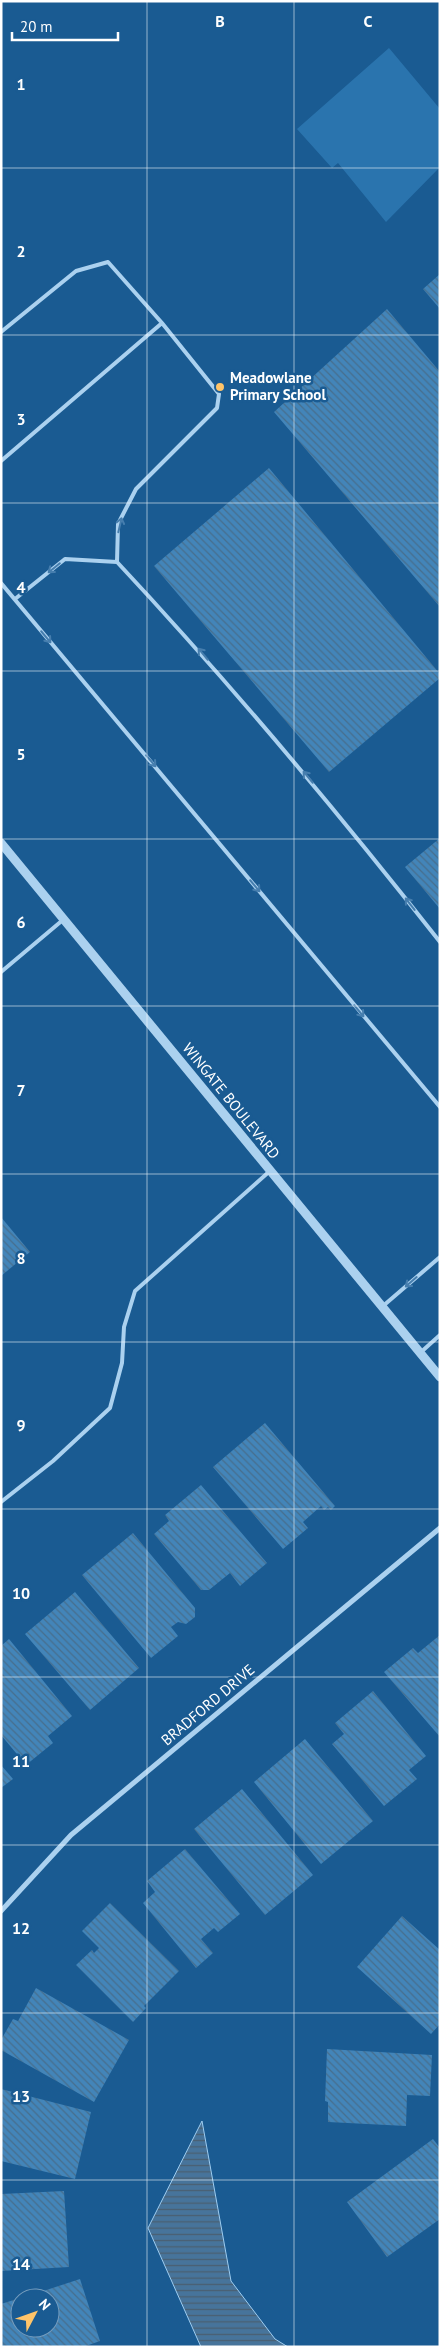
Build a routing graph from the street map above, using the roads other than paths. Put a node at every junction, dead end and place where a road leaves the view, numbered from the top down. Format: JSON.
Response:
{"nodes":[{"id":1,"x":162,"y":323,"type":"junction"},
{"id":2,"x":1,"y":332,"type":"edge"},
{"id":3,"x":1,"y":461,"type":"edge"},
{"id":4,"x":118,"y":562,"type":"junction"},
{"id":5,"x":1,"y":583,"type":"edge"},
{"id":6,"x":15,"y":599,"type":"junction"},
{"id":7,"x":1,"y":843,"type":"edge"},
{"id":8,"x":64,"y":919,"type":"junction"},
{"id":9,"x":440,"y":942,"type":"edge"},
{"id":10,"x":1,"y":972,"type":"edge"},
{"id":11,"x":440,"y":1107,"type":"edge"},
{"id":12,"x":271,"y":1170,"type":"junction"},
{"id":13,"x":440,"y":1257,"type":"edge"},
{"id":14,"x":382,"y":1307,"type":"junction"},
{"id":15,"x":440,"y":1335,"type":"edge"},
{"id":16,"x":420,"y":1352,"type":"junction"},
{"id":17,"x":440,"y":1377,"type":"edge"},
{"id":18,"x":1,"y":1502,"type":"edge"},
{"id":19,"x":440,"y":1528,"type":"edge"},
{"id":20,"x":1,"y":1910,"type":"edge"}],
"edges":[{"from":1,"to":2,"type":"lane"},
{"from":1,"to":3,"type":"lane"},
{"from":4,"to":1,"type":"lane","one_way":true},
{"from":4,"to":6,"type":"lane","one_way":true},
{"from":9,"to":4,"type":"lane","one_way":true},
{"from":5,"to":6,"type":"lane"},
{"from":6,"to":11,"type":"lane","one_way":true},
{"from":7,"to":8,"type":"street","name":"WINGATE BOULEVARD"},
{"from":8,"to":10,"type":"lane"},
{"from":8,"to":12,"type":"street","name":"WINGATE BOULEVARD"},
{"from":12,"to":14,"type":"street","name":"WINGATE BOULEVARD"},
{"from":12,"to":18,"type":"lane"},
{"from":13,"to":14,"type":"lane","one_way":true},
{"from":14,"to":16,"type":"street","name":"WINGATE BOULEVARD"},
{"from":15,"to":16,"type":"lane"},
{"from":16,"to":17,"type":"street","name":"WINGATE BOULEVARD"},
{"from":19,"to":20,"type":"street","name":"BRADFORD DRIVE"}]}
